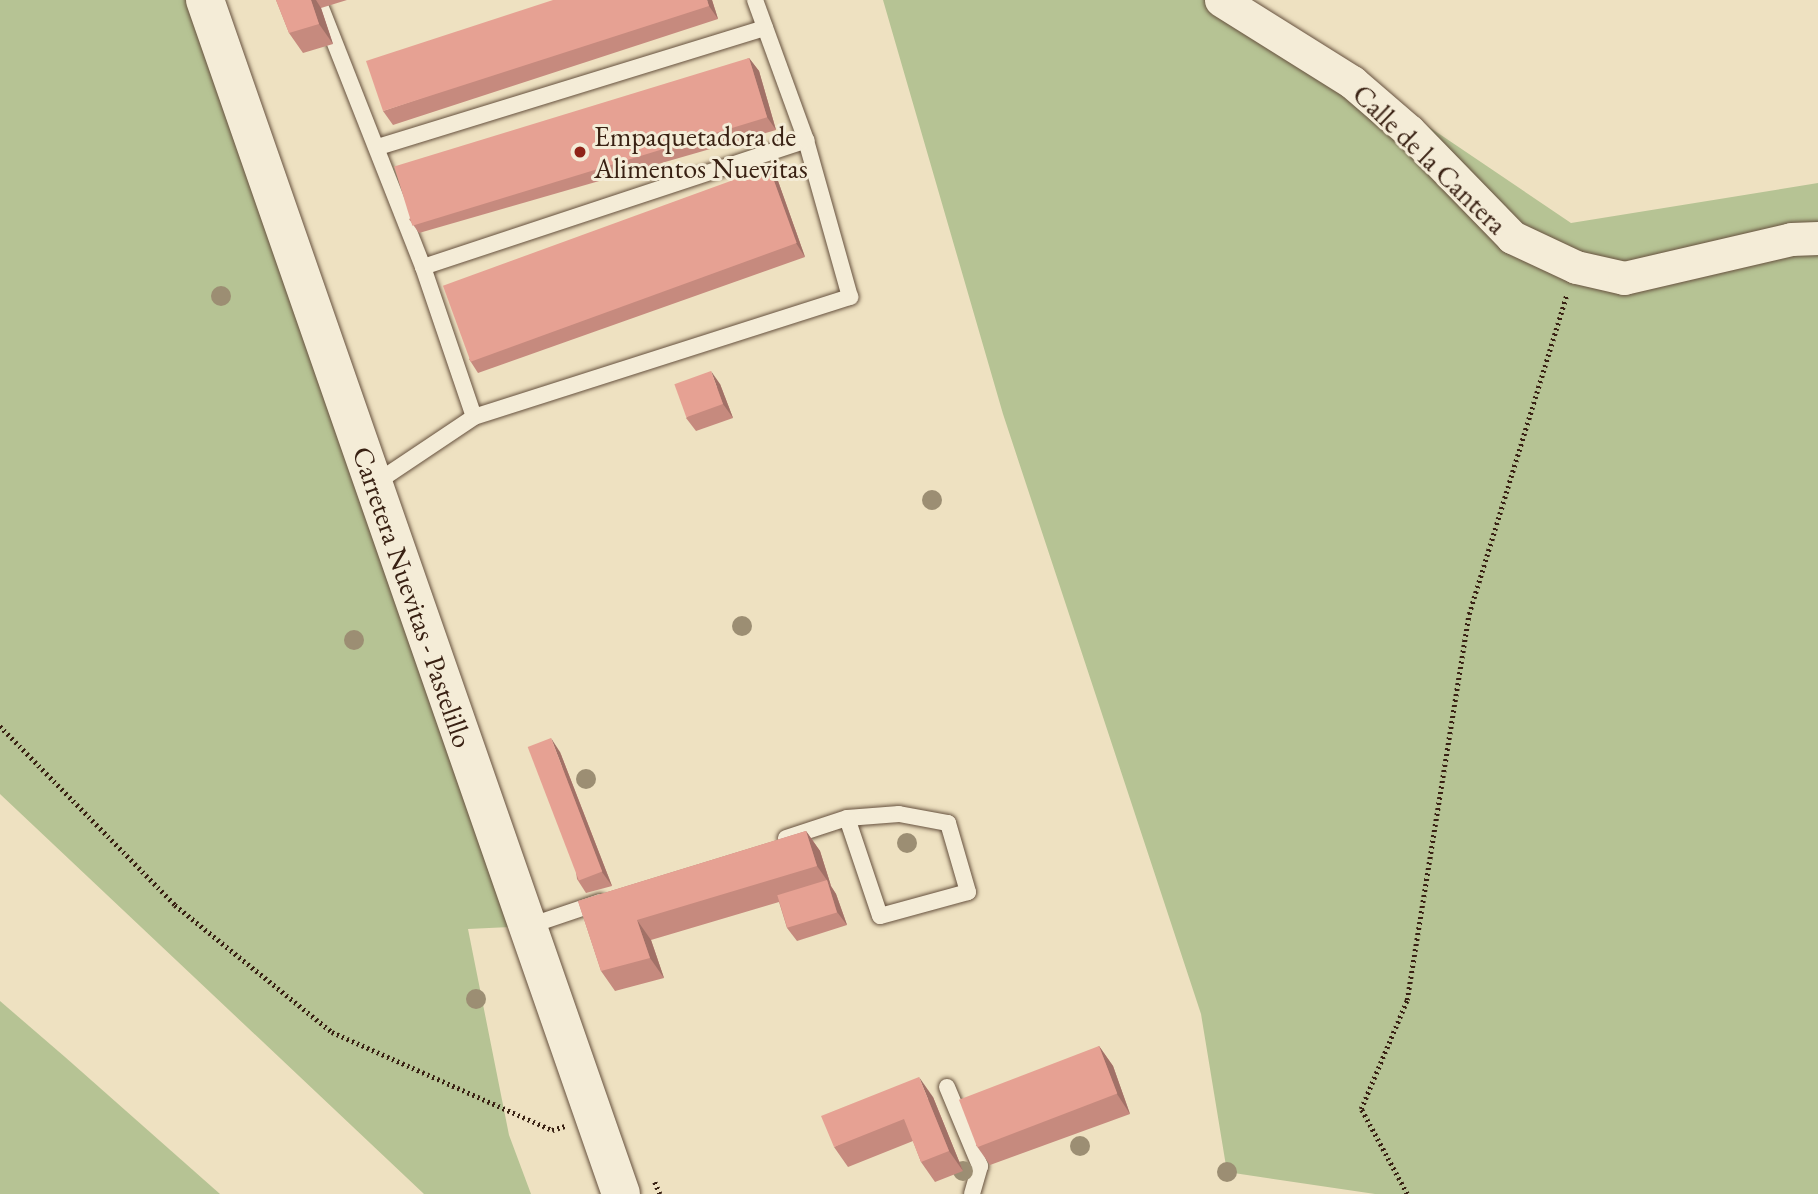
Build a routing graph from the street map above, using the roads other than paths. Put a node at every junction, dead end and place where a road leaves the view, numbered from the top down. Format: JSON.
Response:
{"nodes":[{"id":1,"x":205,"y":0,"type":"edge"},
{"id":2,"x":755,"y":0,"type":"edge"},
{"id":3,"x":1221,"y":0,"type":"edge"},
{"id":4,"x":321,"y":8,"type":"dead end"},
{"id":5,"x":765,"y":29,"type":"junction"},
{"id":6,"x":806,"y":140,"type":"junction"},
{"id":7,"x":378,"y":148,"type":"junction"},
{"id":8,"x":1818,"y":238,"type":"edge"},
{"id":9,"x":423,"y":267,"type":"junction"},
{"id":10,"x":474,"y":417,"type":"junction"},
{"id":11,"x":374,"y":484,"type":"junction"},
{"id":12,"x":847,"y":818,"type":"junction"},
{"id":13,"x":767,"y":845,"type":"edge"},
{"id":14,"x":622,"y":895,"type":"edge"},
{"id":15,"x":529,"y":926,"type":"junction"},
{"id":16,"x":947,"y":1087,"type":"dead end"},
{"id":17,"x":621,"y":1194,"type":"edge"},
{"id":18,"x":972,"y":1194,"type":"edge"}],
"edges":[{"from":1,"to":11,"type":"main road","name":"Carretera Nuevitas - Pastelillo"},
{"from":2,"to":5,"type":"lane"},
{"from":3,"to":8,"type":"street","name":"Calle de la Cantera"},
{"from":4,"to":7,"type":"lane"},
{"from":5,"to":6,"type":"lane"},
{"from":5,"to":7,"type":"lane"},
{"from":6,"to":9,"type":"lane"},
{"from":6,"to":10,"type":"lane"},
{"from":7,"to":9,"type":"lane"},
{"from":9,"to":10,"type":"lane"},
{"from":10,"to":11,"type":"lane"},
{"from":11,"to":15,"type":"main road","name":"Carretera Nuevitas - Pastelillo"},
{"from":12,"to":12,"type":"lane"},
{"from":12,"to":13,"type":"lane"},
{"from":14,"to":15,"type":"lane"},
{"from":15,"to":17,"type":"main road","name":"Carretera Nuevitas - Pastelillo"},
{"from":16,"to":18,"type":"lane"}]}
